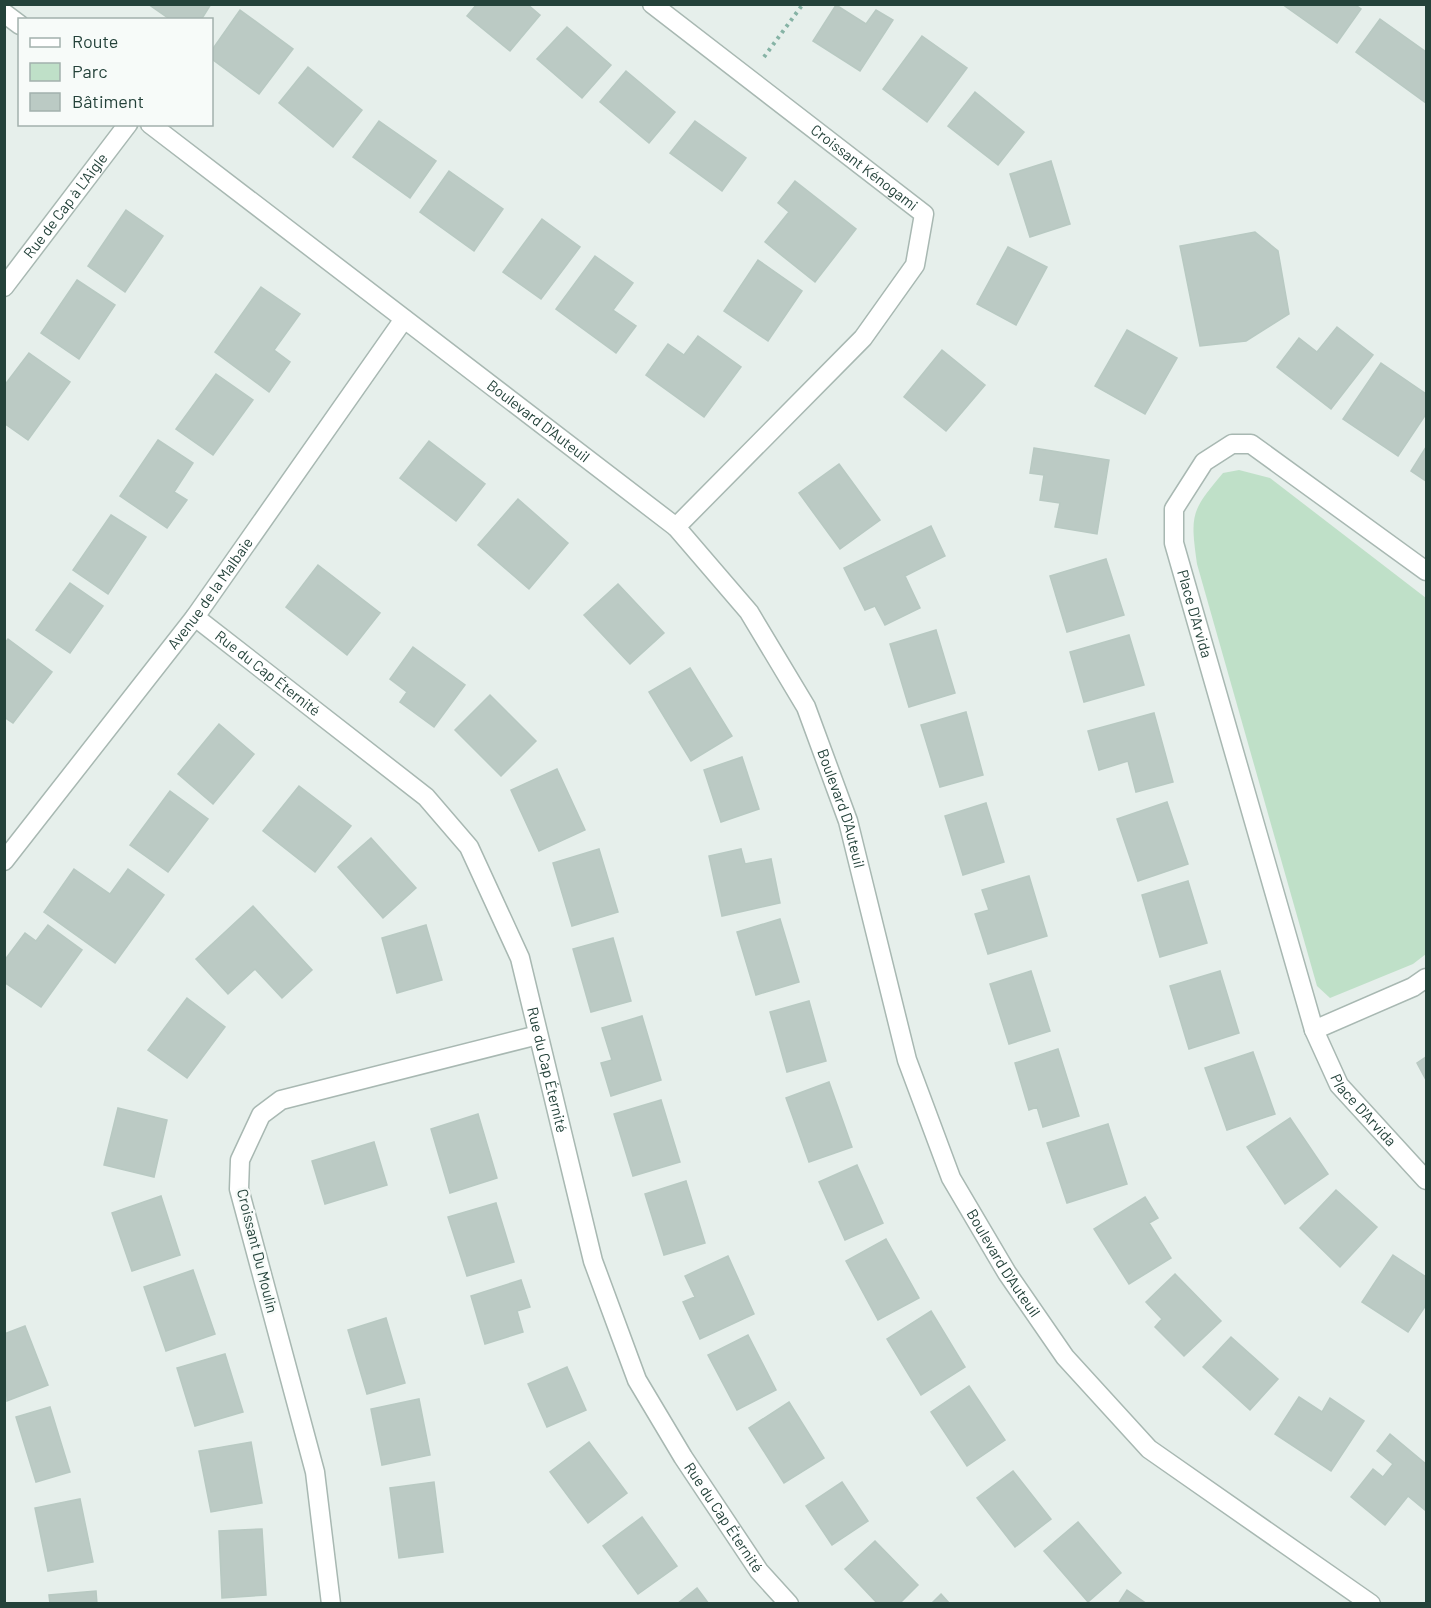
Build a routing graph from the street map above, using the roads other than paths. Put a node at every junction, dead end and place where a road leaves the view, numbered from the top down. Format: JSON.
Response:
{"nodes":[{"id":1,"x":652,"y":4,"type":"edge"},
{"id":2,"x":4,"y":13,"type":"edge"},
{"id":3,"x":18,"y":24,"type":"edge"},
{"id":4,"x":126,"y":126,"type":"edge"},
{"id":5,"x":153,"y":126,"type":"edge"},
{"id":6,"x":4,"y":287,"type":"edge"},
{"id":7,"x":404,"y":319,"type":"junction"},
{"id":8,"x":676,"y":527,"type":"junction"},
{"id":9,"x":1426,"y":571,"type":"edge"},
{"id":10,"x":195,"y":617,"type":"junction"},
{"id":11,"x":4,"y":861,"type":"edge"},
{"id":12,"x":1426,"y":978,"type":"edge"},
{"id":13,"x":1314,"y":1030,"type":"junction"},
{"id":14,"x":538,"y":1035,"type":"junction"},
{"id":15,"x":1426,"y":1180,"type":"edge"},
{"id":16,"x":331,"y":1604,"type":"edge"},
{"id":17,"x":789,"y":1604,"type":"edge"},
{"id":18,"x":1371,"y":1604,"type":"edge"}],
"edges":[{"from":1,"to":8,"type":"street","name":"Croissant Kénogami"},
{"from":2,"to":3,"type":"street"},
{"from":4,"to":6,"type":"street","name":"Rue de Cap à L'Aigle"},
{"from":5,"to":7,"type":"street","name":"Boulevard D'Auteuil"},
{"from":7,"to":8,"type":"street","name":"Boulevard D'Auteuil"},
{"from":7,"to":10,"type":"street","name":"Avenue de la Malbaie"},
{"from":8,"to":18,"type":"street","name":"Boulevard D'Auteuil"},
{"from":9,"to":13,"type":"street","name":"Place D'Arvida"},
{"from":10,"to":11,"type":"street","name":"Avenue de la Malbaie"},
{"from":10,"to":14,"type":"street","name":"Rue du Cap Éternité"},
{"from":12,"to":13,"type":"street"},
{"from":13,"to":15,"type":"street","name":"Place D'Arvida"},
{"from":14,"to":16,"type":"street","name":"Croissant Du Moulin"},
{"from":14,"to":17,"type":"street","name":"Rue du Cap Éternité"}]}
